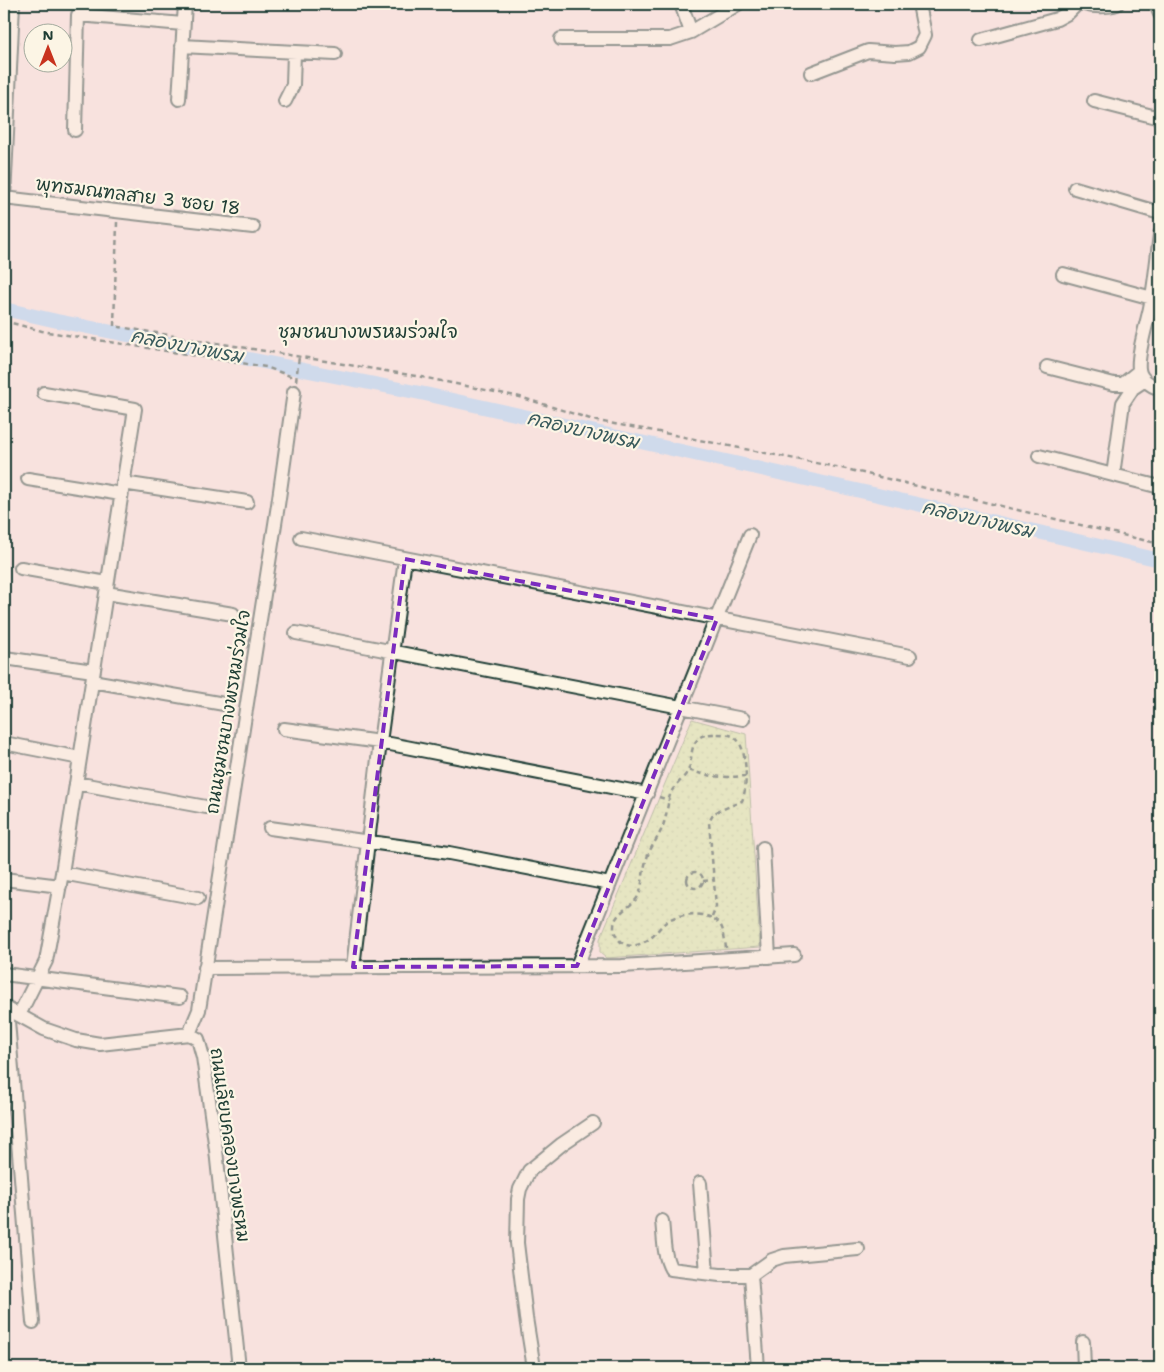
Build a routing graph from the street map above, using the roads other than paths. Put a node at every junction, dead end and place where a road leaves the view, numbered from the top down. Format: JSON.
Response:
{"nodes":[{"id":1,"x":13,"y":4,"type":"edge"},
{"id":2,"x":185,"y":4,"type":"edge"},
{"id":3,"x":681,"y":4,"type":"edge"},
{"id":4,"x":738,"y":4,"type":"edge"},
{"id":5,"x":919,"y":4,"type":"edge"},
{"id":6,"x":1077,"y":4,"type":"edge"},
{"id":7,"x":1084,"y":4,"type":"edge"},
{"id":8,"x":1117,"y":4,"type":"edge"},
{"id":9,"x":1156,"y":4,"type":"edge"},
{"id":10,"x":1160,"y":14,"type":"edge"},
{"id":11,"x":184,"y":24,"type":"junction"},
{"id":12,"x":691,"y":32,"type":"junction"},
{"id":13,"x":561,"y":39,"type":"dead end"},
{"id":14,"x":980,"y":40,"type":"dead end"},
{"id":15,"x":182,"y":46,"type":"junction"},
{"id":16,"x":294,"y":52,"type":"junction"},
{"id":17,"x":335,"y":54,"type":"dead end"},
{"id":18,"x":811,"y":73,"type":"dead end"},
{"id":19,"x":179,"y":99,"type":"dead end"},
{"id":20,"x":285,"y":101,"type":"dead end"},
{"id":21,"x":1094,"y":101,"type":"dead end"},
{"id":22,"x":1160,"y":118,"type":"edge"},
{"id":23,"x":75,"y":130,"type":"dead end"},
{"id":24,"x":1074,"y":188,"type":"dead end"},
{"id":25,"x":4,"y":198,"type":"edge"},
{"id":26,"x":4,"y":202,"type":"edge"},
{"id":27,"x":1160,"y":213,"type":"edge"},
{"id":28,"x":253,"y":227,"type":"dead end"},
{"id":29,"x":1160,"y":234,"type":"edge"},
{"id":30,"x":1063,"y":274,"type":"dead end"},
{"id":31,"x":1154,"y":305,"type":"edge"},
{"id":32,"x":1047,"y":367,"type":"dead end"},
{"id":33,"x":1142,"y":375,"type":"junction"},
{"id":34,"x":1160,"y":389,"type":"edge"},
{"id":35,"x":44,"y":392,"type":"dead end"},
{"id":36,"x":294,"y":392,"type":"dead end"},
{"id":37,"x":1039,"y":456,"type":"dead end"},
{"id":38,"x":1113,"y":475,"type":"junction"},
{"id":39,"x":28,"y":479,"type":"dead end"},
{"id":40,"x":1160,"y":487,"type":"edge"},
{"id":41,"x":122,"y":489,"type":"junction"},
{"id":42,"x":247,"y":502,"type":"dead end"},
{"id":43,"x":750,"y":535,"type":"dead end"},
{"id":44,"x":301,"y":538,"type":"dead end"},
{"id":45,"x":406,"y":559,"type":"junction"},
{"id":46,"x":21,"y":568,"type":"dead end"},
{"id":47,"x":106,"y":588,"type":"junction"},
{"id":48,"x":233,"y":614,"type":"dead end"},
{"id":49,"x":717,"y":619,"type":"junction"},
{"id":50,"x":296,"y":633,"type":"dead end"},
{"id":51,"x":393,"y":652,"type":"junction"},
{"id":52,"x":910,"y":656,"type":"dead end"},
{"id":53,"x":5,"y":658,"type":"dead end"},
{"id":54,"x":93,"y":676,"type":"junction"},
{"id":55,"x":224,"y":704,"type":"dead end"},
{"id":56,"x":681,"y":707,"type":"junction"},
{"id":57,"x":743,"y":719,"type":"dead end"},
{"id":58,"x":284,"y":729,"type":"dead end"},
{"id":59,"x":380,"y":742,"type":"junction"},
{"id":60,"x":4,"y":744,"type":"edge"},
{"id":61,"x":80,"y":758,"type":"junction"},
{"id":62,"x":76,"y":783,"type":"junction"},
{"id":63,"x":646,"y":794,"type":"junction"},
{"id":64,"x":206,"y":807,"type":"dead end"},
{"id":65,"x":270,"y":828,"type":"dead end"},
{"id":66,"x":368,"y":842,"type":"junction"},
{"id":67,"x":763,"y":848,"type":"dead end"},
{"id":68,"x":62,"y":873,"type":"junction"},
{"id":69,"x":4,"y":878,"type":"edge"},
{"id":70,"x":610,"y":884,"type":"junction"},
{"id":71,"x":60,"y":886,"type":"junction"},
{"id":72,"x":198,"y":898,"type":"dead end"},
{"id":73,"x":794,"y":955,"type":"dead end"},
{"id":74,"x":769,"y":957,"type":"junction"},
{"id":75,"x":577,"y":966,"type":"junction"},
{"id":76,"x":353,"y":967,"type":"junction"},
{"id":77,"x":205,"y":968,"type":"junction"},
{"id":78,"x":4,"y":974,"type":"edge"},
{"id":79,"x":38,"y":978,"type":"junction"},
{"id":80,"x":180,"y":997,"type":"dead end"},
{"id":81,"x":5,"y":1008,"type":"edge"},
{"id":82,"x":19,"y":1015,"type":"junction"},
{"id":83,"x":189,"y":1034,"type":"junction"},
{"id":84,"x":593,"y":1123,"type":"dead end"},
{"id":85,"x":700,"y":1183,"type":"dead end"},
{"id":86,"x":662,"y":1221,"type":"dead end"},
{"id":87,"x":858,"y":1248,"type":"dead end"},
{"id":88,"x":706,"y":1273,"type":"junction"},
{"id":89,"x":751,"y":1275,"type":"junction"},
{"id":90,"x":33,"y":1322,"type":"dead end"},
{"id":91,"x":1083,"y":1342,"type":"dead end"},
{"id":92,"x":240,"y":1368,"type":"edge"},
{"id":93,"x":534,"y":1368,"type":"edge"},
{"id":94,"x":758,"y":1368,"type":"edge"},
{"id":95,"x":1084,"y":1368,"type":"edge"}],
"edges":[{"from":1,"to":25,"type":"street"},
{"from":2,"to":11,"type":"street"},
{"from":3,"to":12,"type":"street"},
{"from":4,"to":12,"type":"street"},
{"from":5,"to":18,"type":"street"},
{"from":6,"to":14,"type":"street"},
{"from":7,"to":8,"type":"street"},
{"from":9,"to":10,"type":"street"},
{"from":11,"to":15,"type":"street"},
{"from":11,"to":23,"type":"street"},
{"from":12,"to":13,"type":"street"},
{"from":15,"to":16,"type":"street"},
{"from":15,"to":19,"type":"street"},
{"from":16,"to":17,"type":"street"},
{"from":16,"to":20,"type":"street"},
{"from":21,"to":22,"type":"street"},
{"from":24,"to":27,"type":"street"},
{"from":25,"to":26,"type":"street"},
{"from":25,"to":28,"type":"street","name":"พุทธมณฑลสาย 3 ซอย 18"},
{"from":29,"to":31,"type":"street"},
{"from":30,"to":31,"type":"street"},
{"from":31,"to":33,"type":"street"},
{"from":32,"to":33,"type":"street"},
{"from":33,"to":34,"type":"street"},
{"from":33,"to":38,"type":"street"},
{"from":35,"to":41,"type":"street"},
{"from":36,"to":77,"type":"street","name":"ถนนชุมชนบางพรหมร่วมใจ"},
{"from":37,"to":38,"type":"street"},
{"from":38,"to":40,"type":"street"},
{"from":39,"to":41,"type":"street"},
{"from":41,"to":42,"type":"street"},
{"from":41,"to":47,"type":"street"},
{"from":43,"to":49,"type":"street"},
{"from":44,"to":45,"type":"street"},
{"from":45,"to":49,"type":"street"},
{"from":45,"to":51,"type":"street"},
{"from":46,"to":47,"type":"street"},
{"from":47,"to":48,"type":"street"},
{"from":47,"to":54,"type":"street"},
{"from":49,"to":52,"type":"street"},
{"from":49,"to":56,"type":"street"},
{"from":50,"to":51,"type":"street"},
{"from":51,"to":56,"type":"street"},
{"from":51,"to":59,"type":"street"},
{"from":53,"to":54,"type":"street"},
{"from":54,"to":55,"type":"street"},
{"from":54,"to":61,"type":"street"},
{"from":56,"to":57,"type":"street"},
{"from":56,"to":63,"type":"street"},
{"from":58,"to":59,"type":"street"},
{"from":59,"to":63,"type":"street"},
{"from":59,"to":66,"type":"street"},
{"from":60,"to":61,"type":"street"},
{"from":61,"to":62,"type":"street"},
{"from":62,"to":64,"type":"street"},
{"from":62,"to":68,"type":"street"},
{"from":63,"to":70,"type":"street"},
{"from":65,"to":66,"type":"street"},
{"from":66,"to":70,"type":"street"},
{"from":66,"to":76,"type":"street"},
{"from":67,"to":74,"type":"street"},
{"from":68,"to":71,"type":"street"},
{"from":68,"to":72,"type":"street"},
{"from":69,"to":71,"type":"street"},
{"from":70,"to":75,"type":"street"},
{"from":71,"to":79,"type":"street"},
{"from":73,"to":74,"type":"street"},
{"from":74,"to":75,"type":"street"},
{"from":75,"to":76,"type":"street"},
{"from":76,"to":77,"type":"street"},
{"from":77,"to":83,"type":"street","name":"ถนนชุมชนบางพรหมร่วมใจ"},
{"from":78,"to":79,"type":"street"},
{"from":79,"to":80,"type":"street"},
{"from":79,"to":82,"type":"street"},
{"from":81,"to":82,"type":"street","name":"ถนนเลียบคลองบางพรหม"},
{"from":81,"to":90,"type":"street"},
{"from":82,"to":83,"type":"street","name":"ถนนเลียบคลองบางพรหม"},
{"from":83,"to":92,"type":"street","name":"ถนนเลียบคลองบางพรหม"},
{"from":84,"to":93,"type":"street"},
{"from":85,"to":88,"type":"street"},
{"from":86,"to":88,"type":"street"},
{"from":87,"to":89,"type":"street"},
{"from":88,"to":89,"type":"street"},
{"from":89,"to":94,"type":"street"},
{"from":91,"to":95,"type":"street"}]}
